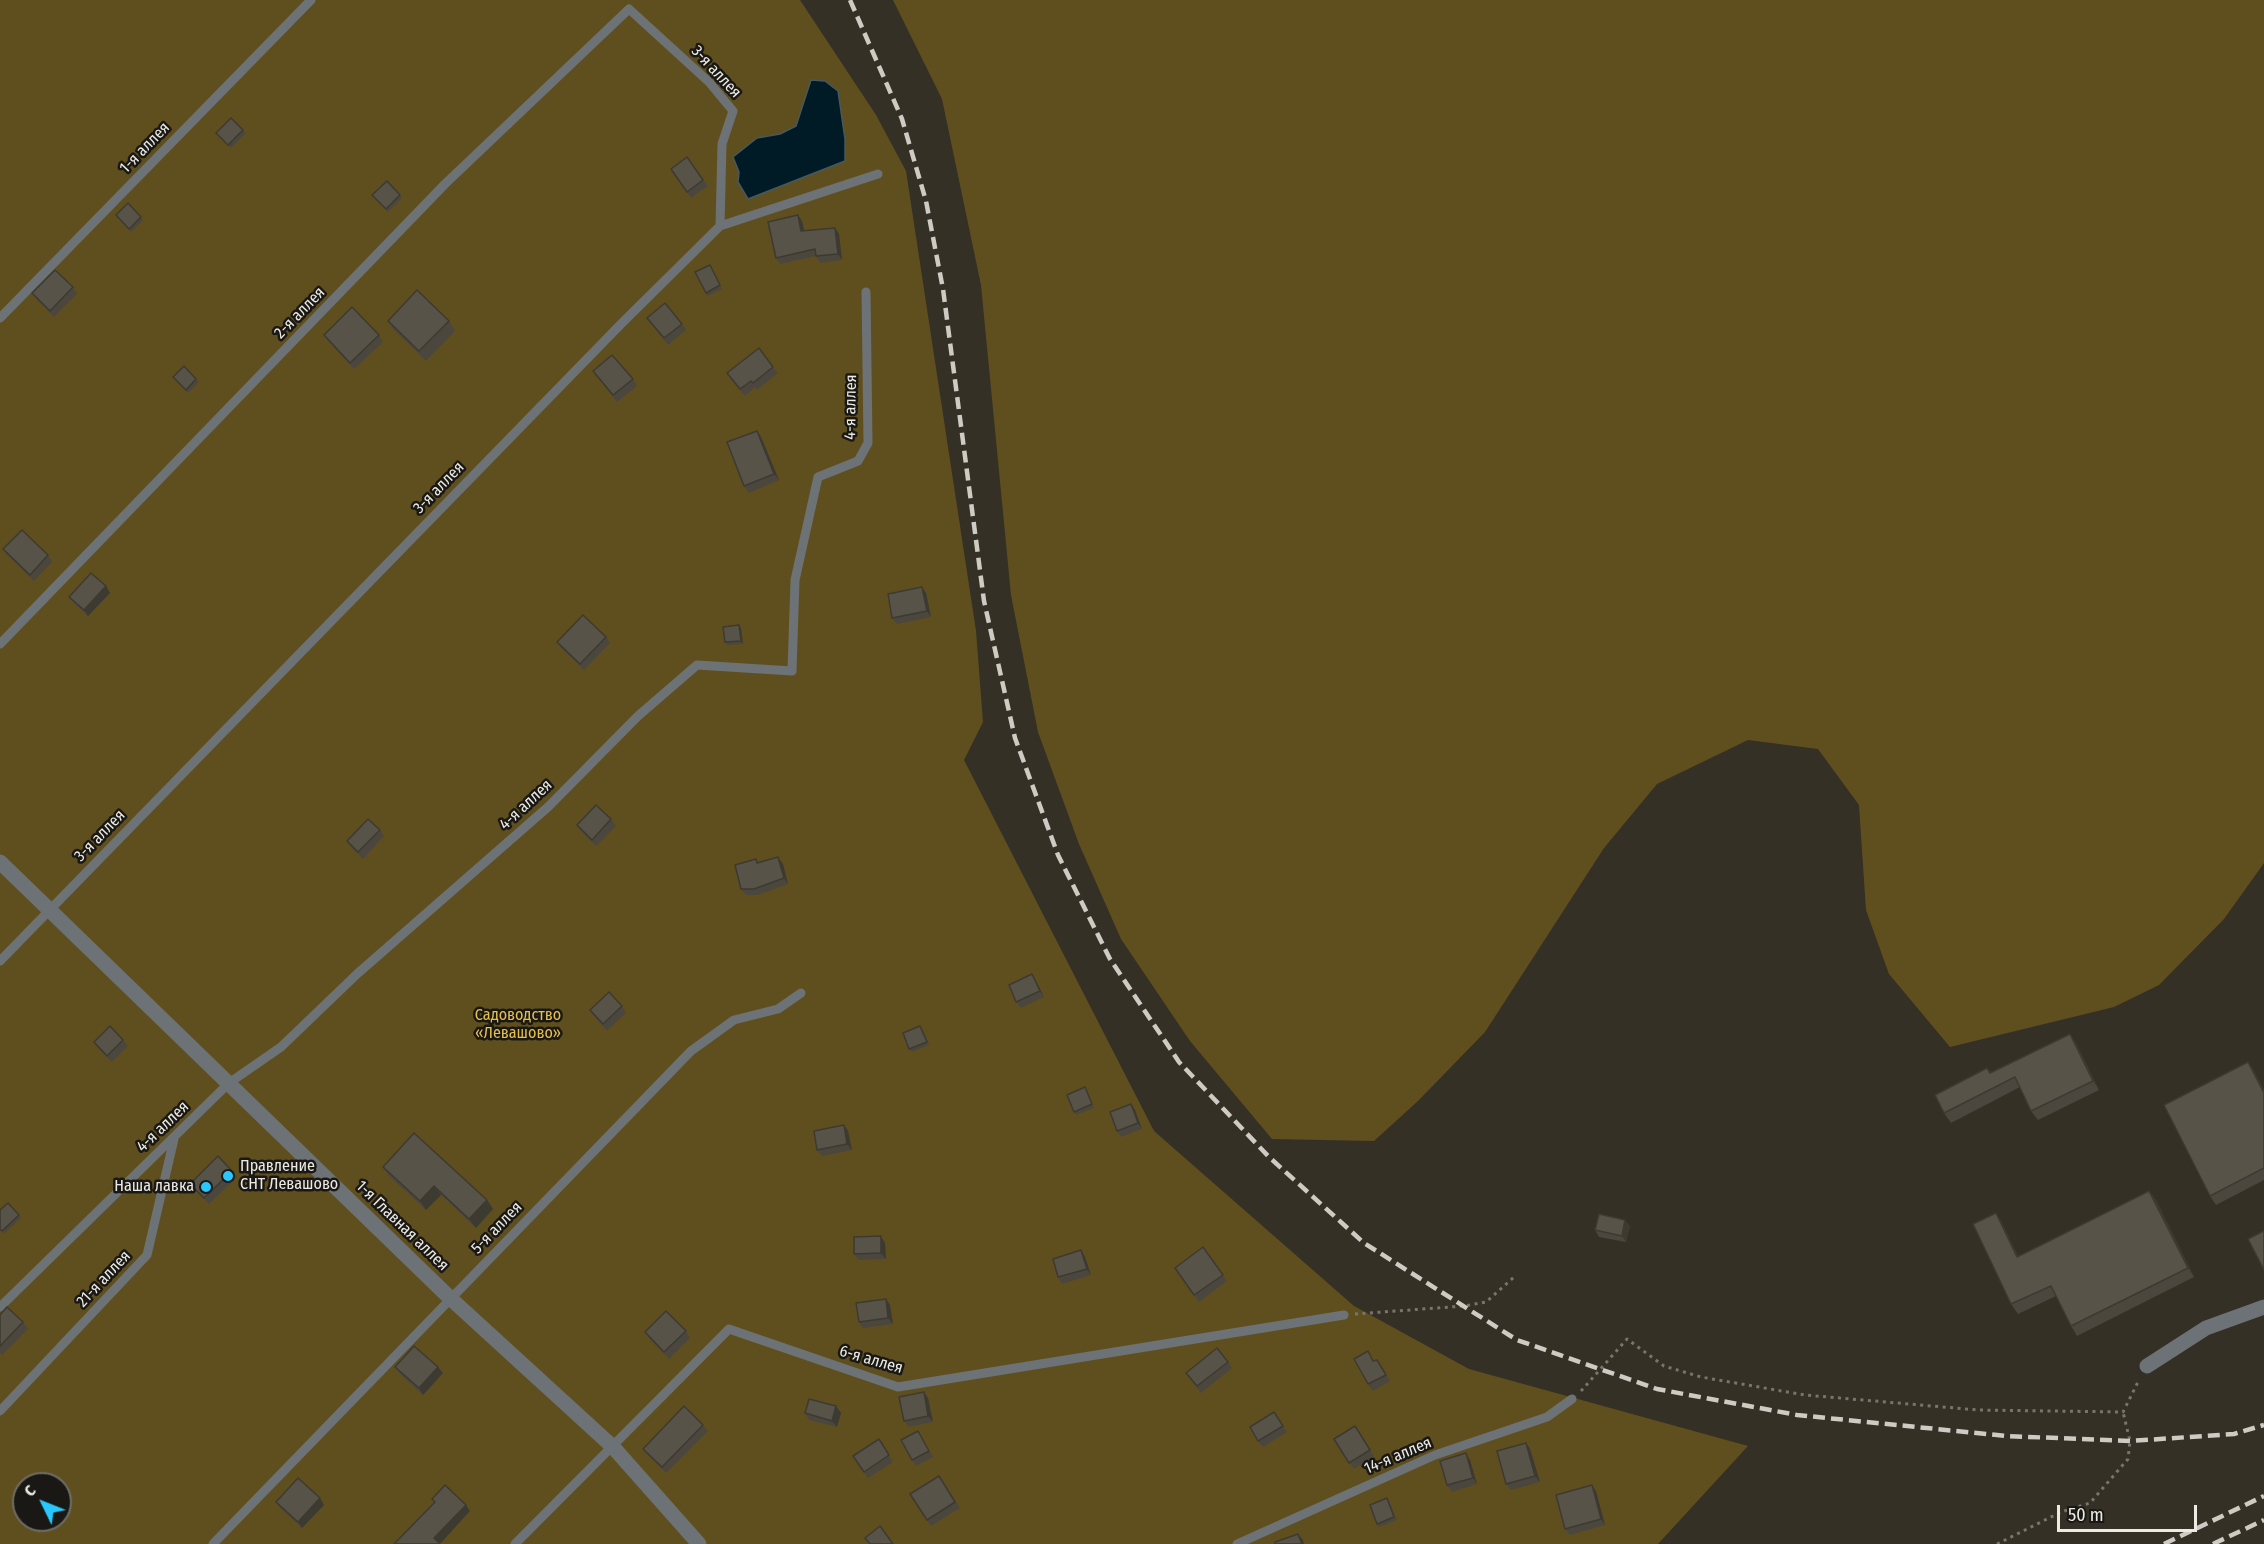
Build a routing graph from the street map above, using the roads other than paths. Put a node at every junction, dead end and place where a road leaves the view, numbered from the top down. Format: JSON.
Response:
{"nodes":[{"id":1,"x":311,"y":0,"type":"edge"},
{"id":2,"x":629,"y":9,"type":"joint"},
{"id":3,"x":878,"y":174,"type":"dead end"},
{"id":4,"x":720,"y":226,"type":"junction"},
{"id":5,"x":866,"y":292,"type":"dead end"},
{"id":6,"x":0,"y":318,"type":"edge"},
{"id":7,"x":0,"y":644,"type":"edge"},
{"id":8,"x":0,"y":862,"type":"edge"},
{"id":9,"x":50,"y":910,"type":"junction"},
{"id":10,"x":0,"y":961,"type":"edge"},
{"id":11,"x":801,"y":993,"type":"dead end"},
{"id":12,"x":229,"y":1083,"type":"junction"},
{"id":13,"x":174,"y":1138,"type":"junction"},
{"id":14,"x":450,"y":1298,"type":"junction"},
{"id":15,"x":0,"y":1307,"type":"edge"},
{"id":16,"x":2264,"y":1307,"type":"edge"},
{"id":17,"x":1344,"y":1315,"type":"road end"},
{"id":18,"x":2148,"y":1366,"type":"road end"},
{"id":19,"x":1572,"y":1399,"type":"road end"},
{"id":20,"x":0,"y":1411,"type":"edge"},
{"id":21,"x":613,"y":1447,"type":"junction"},
{"id":22,"x":213,"y":1544,"type":"edge"},
{"id":23,"x":516,"y":1544,"type":"edge"},
{"id":24,"x":699,"y":1544,"type":"edge"},
{"id":25,"x":1237,"y":1544,"type":"edge"}],
"edges":[{"from":1,"to":6,"type":"lane","name":"1-я аллея"},
{"from":2,"to":4,"type":"lane","name":"3-я аллея"},
{"from":2,"to":7,"type":"lane","name":"2-я аллея"},
{"from":3,"to":4,"type":"lane"},
{"from":4,"to":9,"type":"lane","name":"3-я аллея"},
{"from":5,"to":12,"type":"lane","name":"4-я аллея"},
{"from":8,"to":9,"type":"street","name":"1-я Главная аллея"},
{"from":9,"to":10,"type":"lane","name":"3-я аллея"},
{"from":9,"to":12,"type":"street","name":"1-я Главная аллея"},
{"from":11,"to":14,"type":"lane","name":"5-я аллея"},
{"from":12,"to":13,"type":"lane","name":"4-я аллея"},
{"from":12,"to":14,"type":"street","name":"1-я Главная аллея"},
{"from":13,"to":15,"type":"lane","name":"4-я аллея"},
{"from":13,"to":20,"type":"lane","name":"21-я аллея"},
{"from":14,"to":21,"type":"street","name":"1-я Главная аллея"},
{"from":14,"to":22,"type":"lane","name":"5-я аллея"},
{"from":16,"to":18,"type":"street"},
{"from":17,"to":21,"type":"lane","name":"6-я аллея"},
{"from":19,"to":25,"type":"lane","name":"14-я аллея"},
{"from":21,"to":23,"type":"lane","name":"6-я аллея"},
{"from":21,"to":24,"type":"street","name":"1-я Главная аллея"}]}
